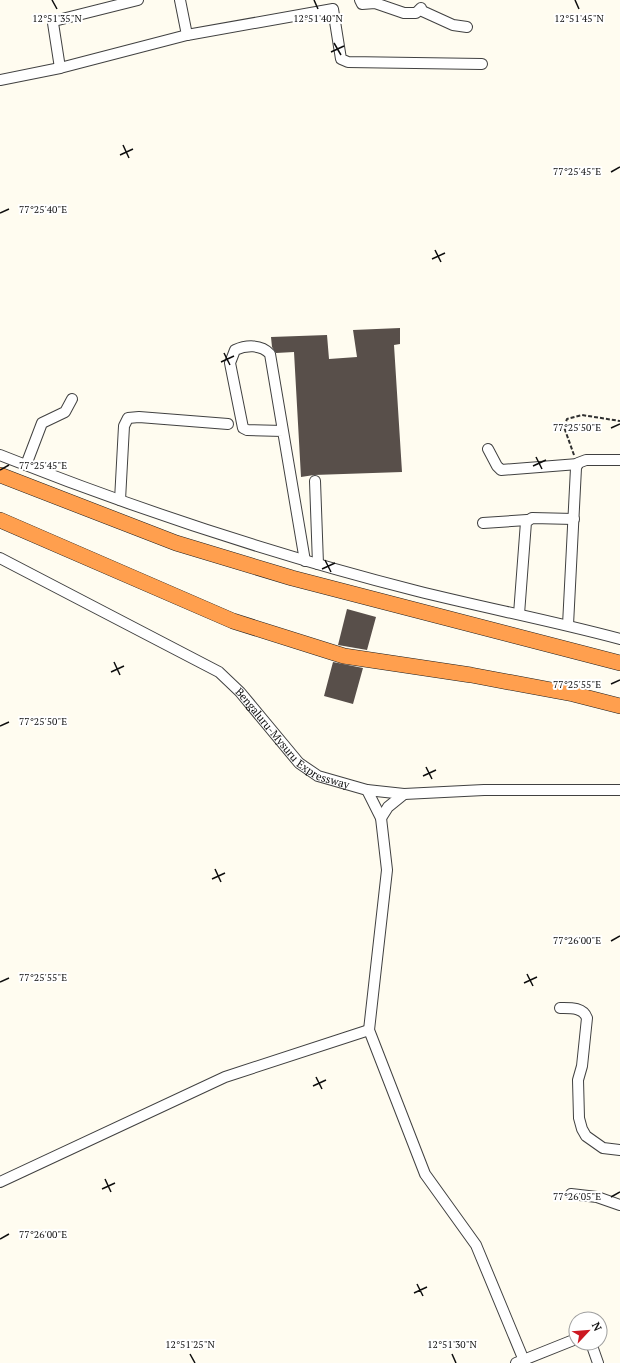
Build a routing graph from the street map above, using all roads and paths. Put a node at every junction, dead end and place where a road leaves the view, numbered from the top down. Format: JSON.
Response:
{"nodes":[{"id":1,"x":138,"y":0,"type":"edge"},
{"id":2,"x":180,"y":0,"type":"edge"},
{"id":3,"x":360,"y":0,"type":"edge"},
{"id":4,"x":467,"y":27,"type":"dead end"},
{"id":5,"x":187,"y":35,"type":"junction"},
{"id":6,"x":482,"y":64,"type":"dead end"},
{"id":7,"x":60,"y":68,"type":"junction"},
{"id":8,"x":0,"y":80,"type":"edge"},
{"id":9,"x":72,"y":399,"type":"dead end"},
{"id":10,"x":620,"y":420,"type":"edge"},
{"id":11,"x":228,"y":424,"type":"dead end"},
{"id":12,"x":283,"y":431,"type":"junction"},
{"id":13,"x":488,"y":449,"type":"dead end"},
{"id":14,"x":0,"y":455,"type":"edge"},
{"id":15,"x":620,"y":460,"type":"edge"},
{"id":16,"x":578,"y":464,"type":"junction"},
{"id":17,"x":26,"y":465,"type":"junction"},
{"id":18,"x":0,"y":475,"type":"edge"},
{"id":19,"x":315,"y":481,"type":"dead end"},
{"id":20,"x":120,"y":500,"type":"junction"},
{"id":21,"x":574,"y":519,"type":"junction"},
{"id":22,"x":0,"y":520,"type":"edge"},
{"id":23,"x":527,"y":520,"type":"junction"},
{"id":24,"x":483,"y":523,"type":"dead end"},
{"id":25,"x":0,"y":558,"type":"edge"},
{"id":26,"x":305,"y":561,"type":"junction"},
{"id":27,"x":318,"y":564,"type":"junction"},
{"id":28,"x":519,"y":614,"type":"junction"},
{"id":29,"x":568,"y":625,"type":"junction"},
{"id":30,"x":620,"y":639,"type":"edge"},
{"id":31,"x":620,"y":663,"type":"edge"},
{"id":32,"x":620,"y":706,"type":"edge"},
{"id":33,"x":367,"y":790,"type":"junction"},
{"id":34,"x":620,"y":790,"type":"edge"},
{"id":35,"x":404,"y":794,"type":"junction"},
{"id":36,"x":381,"y":818,"type":"junction"},
{"id":37,"x":560,"y":1008,"type":"dead end"},
{"id":38,"x":369,"y":1030,"type":"junction"},
{"id":39,"x":620,"y":1150,"type":"edge"},
{"id":40,"x":0,"y":1182,"type":"edge"},
{"id":41,"x":571,"y":1194,"type":"dead end"},
{"id":42,"x":620,"y":1206,"type":"edge"},
{"id":43,"x":568,"y":1342,"type":"edge"},
{"id":44,"x":594,"y":1351,"type":"edge"},
{"id":45,"x":522,"y":1362,"type":"edge"},
{"id":46,"x":598,"y":1363,"type":"edge"}],
"edges":[{"from":1,"to":7,"type":"street"},
{"from":2,"to":5,"type":"street"},
{"from":3,"to":4,"type":"street"},
{"from":5,"to":6,"type":"street"},
{"from":5,"to":7,"type":"street"},
{"from":7,"to":8,"type":"street"},
{"from":9,"to":17,"type":"street"},
{"from":10,"to":16,"type":"path"},
{"from":11,"to":20,"type":"street"},
{"from":12,"to":12,"type":"street"},
{"from":12,"to":26,"type":"street"},
{"from":13,"to":16,"type":"street"},
{"from":14,"to":17,"type":"street"},
{"from":15,"to":16,"type":"street"},
{"from":16,"to":21,"type":"street"},
{"from":17,"to":20,"type":"street"},
{"from":18,"to":31,"type":"highway"},
{"from":19,"to":27,"type":"street"},
{"from":20,"to":26,"type":"street"},
{"from":21,"to":23,"type":"street"},
{"from":21,"to":29,"type":"street"},
{"from":22,"to":32,"type":"highway"},
{"from":23,"to":24,"type":"street"},
{"from":23,"to":28,"type":"street"},
{"from":25,"to":33,"type":"street","name":"Bengaluru-Mysuru Expressway"},
{"from":26,"to":27,"type":"street"},
{"from":27,"to":28,"type":"street"},
{"from":28,"to":29,"type":"street"},
{"from":29,"to":30,"type":"street"},
{"from":33,"to":35,"type":"street","name":"Bengaluru-Mysuru Expressway"},
{"from":33,"to":36,"type":"street"},
{"from":34,"to":35,"type":"street","name":"Bengaluru-Mysuru Expressway"},
{"from":35,"to":36,"type":"street"},
{"from":36,"to":38,"type":"street"},
{"from":37,"to":39,"type":"street"},
{"from":38,"to":40,"type":"street"},
{"from":38,"to":45,"type":"street"},
{"from":41,"to":42,"type":"street"},
{"from":43,"to":45,"type":"street"},
{"from":44,"to":46,"type":"street"}]}
